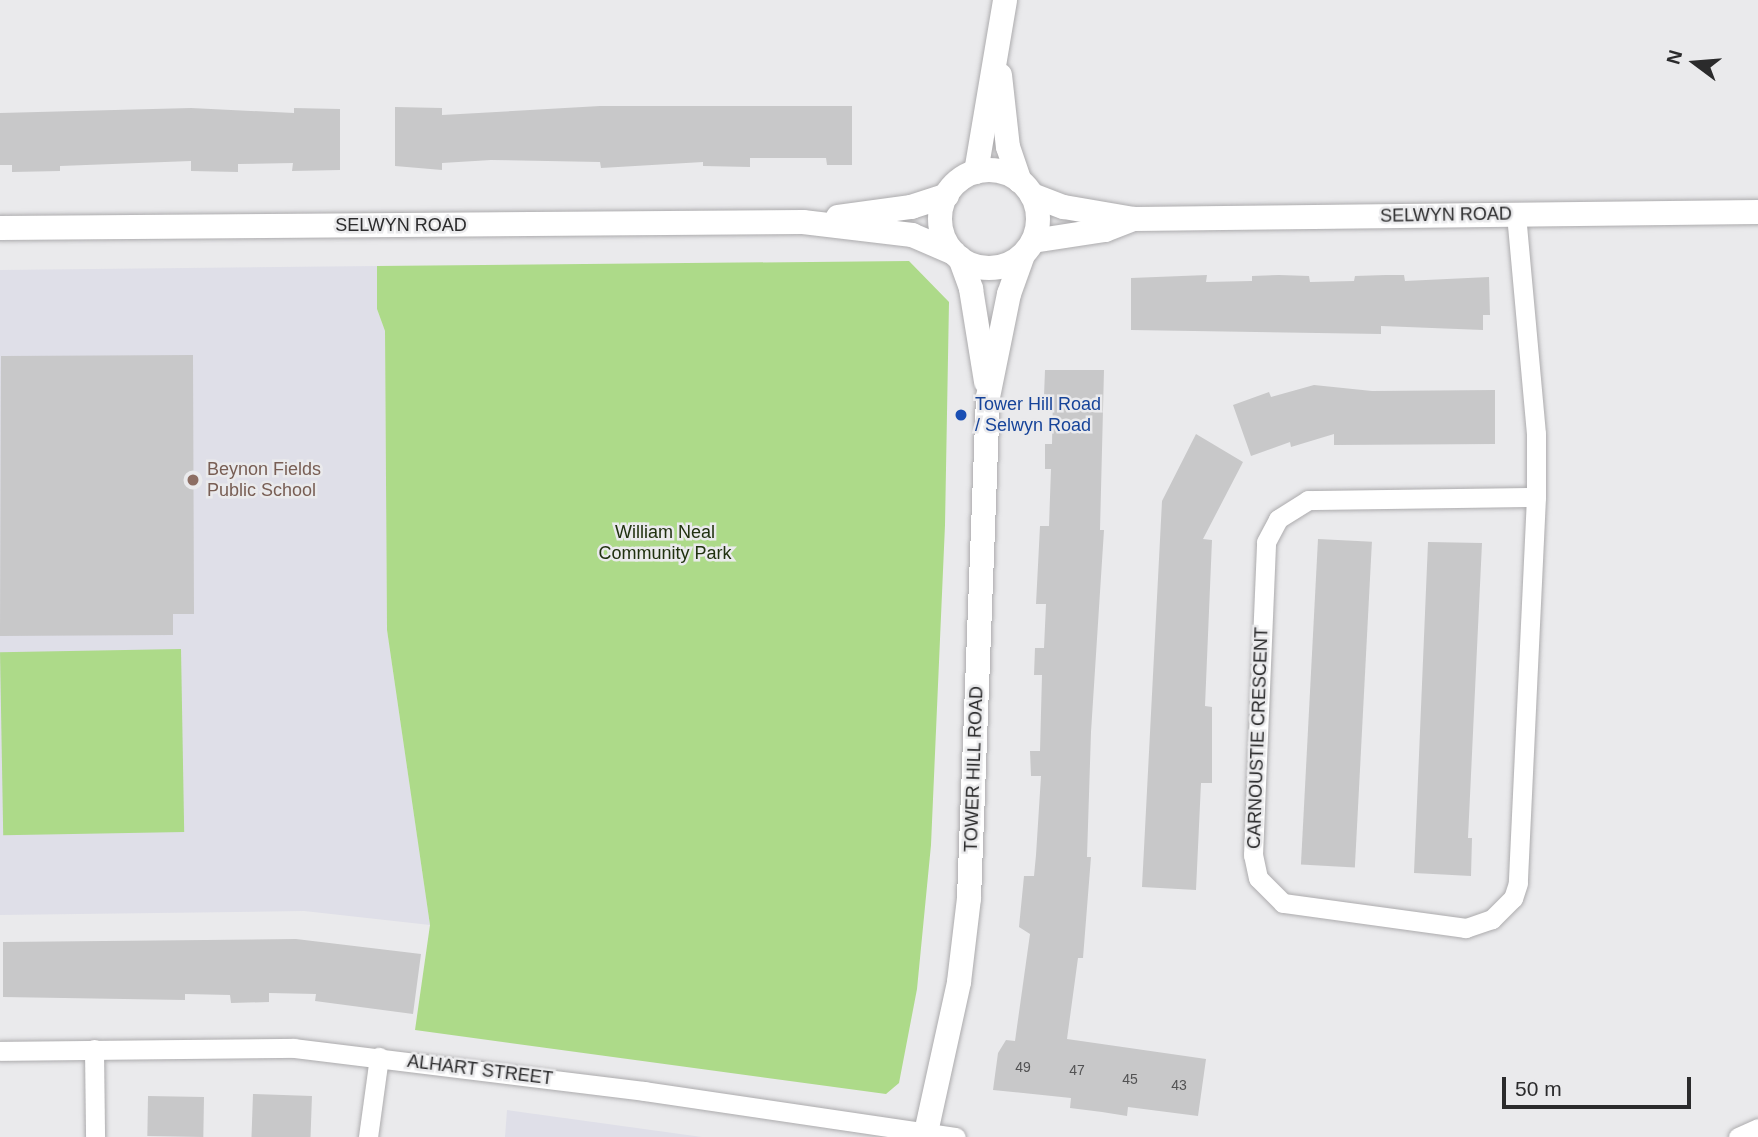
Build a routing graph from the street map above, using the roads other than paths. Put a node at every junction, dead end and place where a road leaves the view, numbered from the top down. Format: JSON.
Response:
{"nodes":[{"id":1,"x":1005,"y":0,"type":"edge"},
{"id":2,"x":998,"y":57,"type":"junction"},
{"id":3,"x":976,"y":172,"type":"junction"},
{"id":4,"x":1026,"y":188,"type":"junction"},
{"id":5,"x":947,"y":195,"type":"junction"},
{"id":6,"x":1758,"y":212,"type":"edge"},
{"id":7,"x":1516,"y":214,"type":"junction"},
{"id":8,"x":1135,"y":219,"type":"junction"},
{"id":9,"x":803,"y":222,"type":"junction"},
{"id":10,"x":0,"y":228,"type":"edge"},
{"id":11,"x":1028,"y":248,"type":"junction"},
{"id":12,"x":957,"y":256,"type":"junction"},
{"id":13,"x":989,"y":397,"type":"junction"},
{"id":14,"x":1536,"y":497,"type":"junction"},
{"id":15,"x":94,"y":1049,"type":"junction"},
{"id":16,"x":0,"y":1051,"type":"edge"},
{"id":17,"x":379,"y":1057,"type":"junction"},
{"id":18,"x":1758,"y":1128,"type":"edge"},
{"id":19,"x":926,"y":1135,"type":"edge"},
{"id":20,"x":95,"y":1137,"type":"edge"},
{"id":21,"x":368,"y":1137,"type":"edge"},
{"id":22,"x":956,"y":1137,"type":"edge"},
{"id":23,"x":1738,"y":1137,"type":"edge"}],
"edges":[{"from":1,"to":2,"type":"street"},
{"from":2,"to":3,"type":"street"},
{"from":2,"to":4,"type":"street"},
{"from":3,"to":4,"type":"street"},
{"from":3,"to":5,"type":"street"},
{"from":4,"to":8,"type":"street","name":"SELWYN ROAD"},
{"from":4,"to":11,"type":"street"},
{"from":5,"to":9,"type":"street","name":"SELWYN ROAD"},
{"from":5,"to":12,"type":"street"},
{"from":6,"to":7,"type":"street","name":"SELWYN ROAD"},
{"from":7,"to":8,"type":"street","name":"SELWYN ROAD"},
{"from":7,"to":14,"type":"street","name":"CARNOUSTIE CRESCENT"},
{"from":8,"to":11,"type":"street","name":"SELWYN ROAD"},
{"from":9,"to":10,"type":"street","name":"SELWYN ROAD"},
{"from":9,"to":12,"type":"street","name":"SELWYN ROAD"},
{"from":11,"to":12,"type":"street"},
{"from":11,"to":13,"type":"street","name":"TOWER HILL ROAD"},
{"from":12,"to":13,"type":"street","name":"TOWER HILL ROAD"},
{"from":13,"to":19,"type":"street","name":"TOWER HILL ROAD"},
{"from":14,"to":14,"type":"street","name":"CARNOUSTIE CRESCENT"},
{"from":15,"to":16,"type":"street","name":"ALHART STREET"},
{"from":15,"to":17,"type":"street","name":"ALHART STREET"},
{"from":15,"to":20,"type":"street"},
{"from":17,"to":19,"type":"street","name":"ALHART STREET"},
{"from":17,"to":21,"type":"street"},
{"from":18,"to":23,"type":"street"},
{"from":19,"to":22,"type":"street","name":"ALHART STREET"}]}
